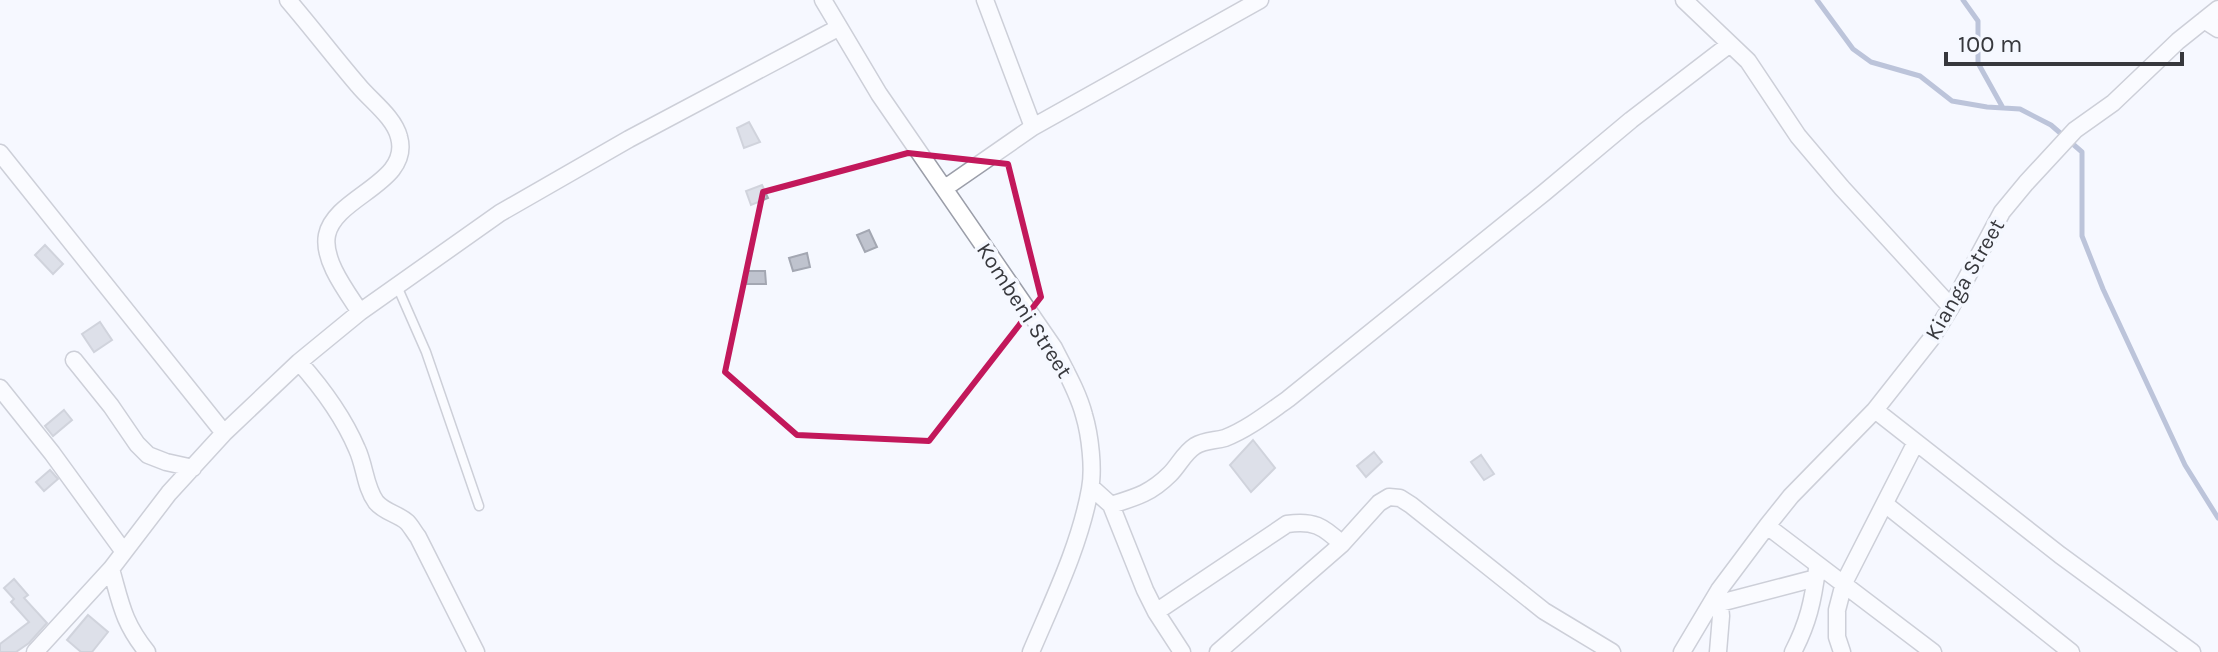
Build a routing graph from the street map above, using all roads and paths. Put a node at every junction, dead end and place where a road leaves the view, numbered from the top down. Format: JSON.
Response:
{"nodes":[{"id":1,"x":288,"y":0,"type":"edge"},
{"id":2,"x":823,"y":0,"type":"edge"},
{"id":3,"x":985,"y":0,"type":"edge"},
{"id":4,"x":1260,"y":0,"type":"edge"},
{"id":5,"x":1684,"y":0,"type":"edge"},
{"id":6,"x":2218,"y":9,"type":"edge"},
{"id":7,"x":2211,"y":24,"type":"edge"},
{"id":8,"x":838,"y":28,"type":"junction"},
{"id":9,"x":1730,"y":44,"type":"junction"},
{"id":10,"x":1033,"y":127,"type":"junction"},
{"id":11,"x":0,"y":153,"type":"edge"},
{"id":12,"x":945,"y":188,"type":"junction"},
{"id":13,"x":397,"y":286,"type":"junction"},
{"id":14,"x":1951,"y":307,"type":"junction"},
{"id":15,"x":360,"y":312,"type":"junction"},
{"id":16,"x":74,"y":360,"type":"dead end"},
{"id":17,"x":299,"y":362,"type":"junction"},
{"id":18,"x":0,"y":388,"type":"edge"},
{"id":19,"x":1875,"y":410,"type":"junction"},
{"id":20,"x":224,"y":433,"type":"junction"},
{"id":21,"x":1916,"y":442,"type":"junction"},
{"id":22,"x":193,"y":468,"type":"junction"},
{"id":23,"x":1091,"y":487,"type":"junction"},
{"id":24,"x":1885,"y":504,"type":"junction"},
{"id":25,"x":1111,"y":505,"type":"junction"},
{"id":26,"x":479,"y":506,"type":"dead end"},
{"id":27,"x":1767,"y":526,"type":"junction"},
{"id":28,"x":1342,"y":544,"type":"junction"},
{"id":29,"x":124,"y":552,"type":"junction"},
{"id":30,"x":111,"y":569,"type":"junction"},
{"id":31,"x":1816,"y":571,"type":"junction"},
{"id":32,"x":1844,"y":583,"type":"junction"},
{"id":33,"x":1719,"y":596,"type":"junction"},
{"id":34,"x":1156,"y":612,"type":"junction"},
{"id":35,"x":143,"y":650,"type":"edge"},
{"id":36,"x":35,"y":652,"type":"edge"},
{"id":37,"x":476,"y":652,"type":"edge"},
{"id":38,"x":1031,"y":652,"type":"edge"},
{"id":39,"x":1182,"y":652,"type":"edge"},
{"id":40,"x":1218,"y":652,"type":"edge"},
{"id":41,"x":1612,"y":652,"type":"edge"},
{"id":42,"x":1682,"y":652,"type":"edge"},
{"id":43,"x":1718,"y":652,"type":"edge"},
{"id":44,"x":1793,"y":652,"type":"edge"},
{"id":45,"x":1842,"y":652,"type":"edge"},
{"id":46,"x":1933,"y":652,"type":"edge"},
{"id":47,"x":2071,"y":652,"type":"edge"},
{"id":48,"x":2192,"y":652,"type":"edge"}],
"edges":[{"from":1,"to":15,"type":"street"},
{"from":2,"to":8,"type":"street","name":"Kombeni Street"},
{"from":3,"to":10,"type":"street"},
{"from":4,"to":10,"type":"street"},
{"from":5,"to":9,"type":"street"},
{"from":6,"to":7,"type":"street","name":"Kianga Street"},
{"from":7,"to":14,"type":"street","name":"Kianga Street"},
{"from":8,"to":12,"type":"street","name":"Kombeni Street"},
{"from":8,"to":13,"type":"street"},
{"from":9,"to":14,"type":"street"},
{"from":9,"to":25,"type":"street"},
{"from":10,"to":12,"type":"street"},
{"from":11,"to":20,"type":"street"},
{"from":12,"to":23,"type":"street","name":"Kombeni Street"},
{"from":13,"to":15,"type":"street"},
{"from":13,"to":26,"type":"lane"},
{"from":14,"to":19,"type":"street","name":"Kianga Street"},
{"from":15,"to":17,"type":"street"},
{"from":16,"to":22,"type":"street"},
{"from":17,"to":20,"type":"street"},
{"from":17,"to":37,"type":"street"},
{"from":18,"to":29,"type":"street"},
{"from":19,"to":21,"type":"street"},
{"from":19,"to":27,"type":"street","name":"Kianga Street"},
{"from":20,"to":22,"type":"street"},
{"from":21,"to":24,"type":"street"},
{"from":21,"to":48,"type":"street"},
{"from":22,"to":29,"type":"street"},
{"from":23,"to":25,"type":"street"},
{"from":23,"to":38,"type":"street","name":"Kombeni Street"},
{"from":24,"to":32,"type":"street"},
{"from":24,"to":47,"type":"street"},
{"from":25,"to":34,"type":"street"},
{"from":27,"to":31,"type":"street"},
{"from":27,"to":33,"type":"street","name":"Kianga Street"},
{"from":28,"to":34,"type":"street"},
{"from":28,"to":40,"type":"street"},
{"from":28,"to":41,"type":"street"},
{"from":29,"to":30,"type":"street"},
{"from":30,"to":35,"type":"street"},
{"from":30,"to":36,"type":"street"},
{"from":31,"to":32,"type":"street"},
{"from":31,"to":33,"type":"street"},
{"from":31,"to":44,"type":"street"},
{"from":32,"to":45,"type":"street"},
{"from":32,"to":46,"type":"street"},
{"from":33,"to":42,"type":"street","name":"Kianga Street"},
{"from":33,"to":43,"type":"street"},
{"from":34,"to":39,"type":"street"}]}
